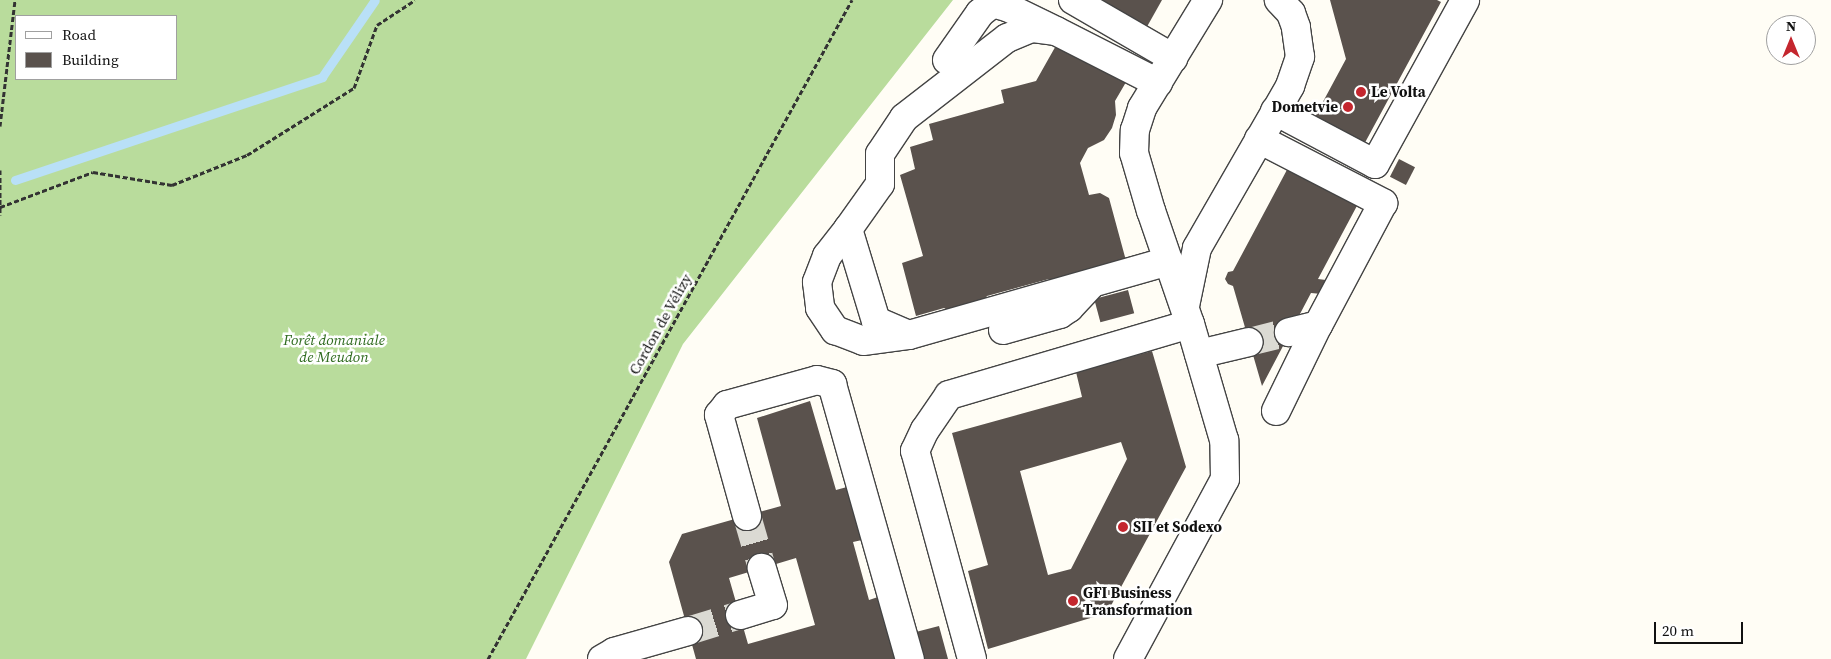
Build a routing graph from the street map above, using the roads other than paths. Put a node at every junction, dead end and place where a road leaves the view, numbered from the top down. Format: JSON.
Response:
{"nodes":[{"id":1,"x":1073,"y":0,"type":"edge"},
{"id":2,"x":1208,"y":0,"type":"edge"},
{"id":3,"x":1279,"y":0,"type":"edge"},
{"id":4,"x":1465,"y":0,"type":"edge"},
{"id":5,"x":1056,"y":31,"type":"junction"},
{"id":6,"x":1173,"y":58,"type":"junction"},
{"id":7,"x":947,"y":60,"type":"dead end"},
{"id":8,"x":1158,"y":83,"type":"junction"},
{"id":9,"x":1275,"y":111,"type":"junction"},
{"id":10,"x":1259,"y":139,"type":"junction"},
{"id":11,"x":848,"y":229,"type":"junction"},
{"id":12,"x":1169,"y":261,"type":"junction"},
{"id":13,"x":1092,"y":283,"type":"junction"},
{"id":14,"x":1187,"y":315,"type":"junction"},
{"id":15,"x":1318,"y":326,"type":"junction"},
{"id":16,"x":1003,"y":330,"type":"dead end"},
{"id":17,"x":1289,"y":332,"type":"tunnel mouth"},
{"id":18,"x":910,"y":335,"type":"junction"},
{"id":19,"x":1249,"y":342,"type":"tunnel mouth"},
{"id":20,"x":1199,"y":354,"type":"junction"},
{"id":21,"x":1276,"y":410,"type":"dead end"},
{"id":22,"x":747,"y":516,"type":"tunnel mouth"},
{"id":23,"x":762,"y":568,"type":"tunnel mouth"},
{"id":24,"x":740,"y":615,"type":"tunnel mouth"},
{"id":25,"x":688,"y":630,"type":"tunnel mouth"},
{"id":26,"x":1142,"y":632,"type":"junction"},
{"id":27,"x":602,"y":659,"type":"edge"},
{"id":28,"x":910,"y":659,"type":"edge"},
{"id":29,"x":972,"y":659,"type":"edge"},
{"id":30,"x":1111,"y":659,"type":"edge"},
{"id":31,"x":1128,"y":659,"type":"edge"}],
"edges":[{"from":1,"to":6,"type":"street"},
{"from":2,"to":6,"type":"street"},
{"from":3,"to":9,"type":"street"},
{"from":4,"to":9,"type":"street"},
{"from":5,"to":7,"type":"street"},
{"from":5,"to":8,"type":"street"},
{"from":5,"to":11,"type":"street"},
{"from":6,"to":8,"type":"street"},
{"from":8,"to":12,"type":"street"},
{"from":9,"to":10,"type":"street"},
{"from":10,"to":14,"type":"street"},
{"from":10,"to":15,"type":"street"},
{"from":11,"to":18,"type":"street"},
{"from":11,"to":18,"type":"street"},
{"from":12,"to":13,"type":"street"},
{"from":12,"to":14,"type":"street"},
{"from":13,"to":16,"type":"street"},
{"from":13,"to":18,"type":"street"},
{"from":14,"to":20,"type":"street"},
{"from":14,"to":29,"type":"street"},
{"from":15,"to":17,"type":"street"},
{"from":15,"to":21,"type":"street"},
{"from":19,"to":20,"type":"street"},
{"from":20,"to":26,"type":"street"},
{"from":22,"to":28,"type":"street"},
{"from":23,"to":24,"type":"street"},
{"from":25,"to":27,"type":"street"},
{"from":26,"to":30,"type":"street"},
{"from":26,"to":31,"type":"street"}]}
